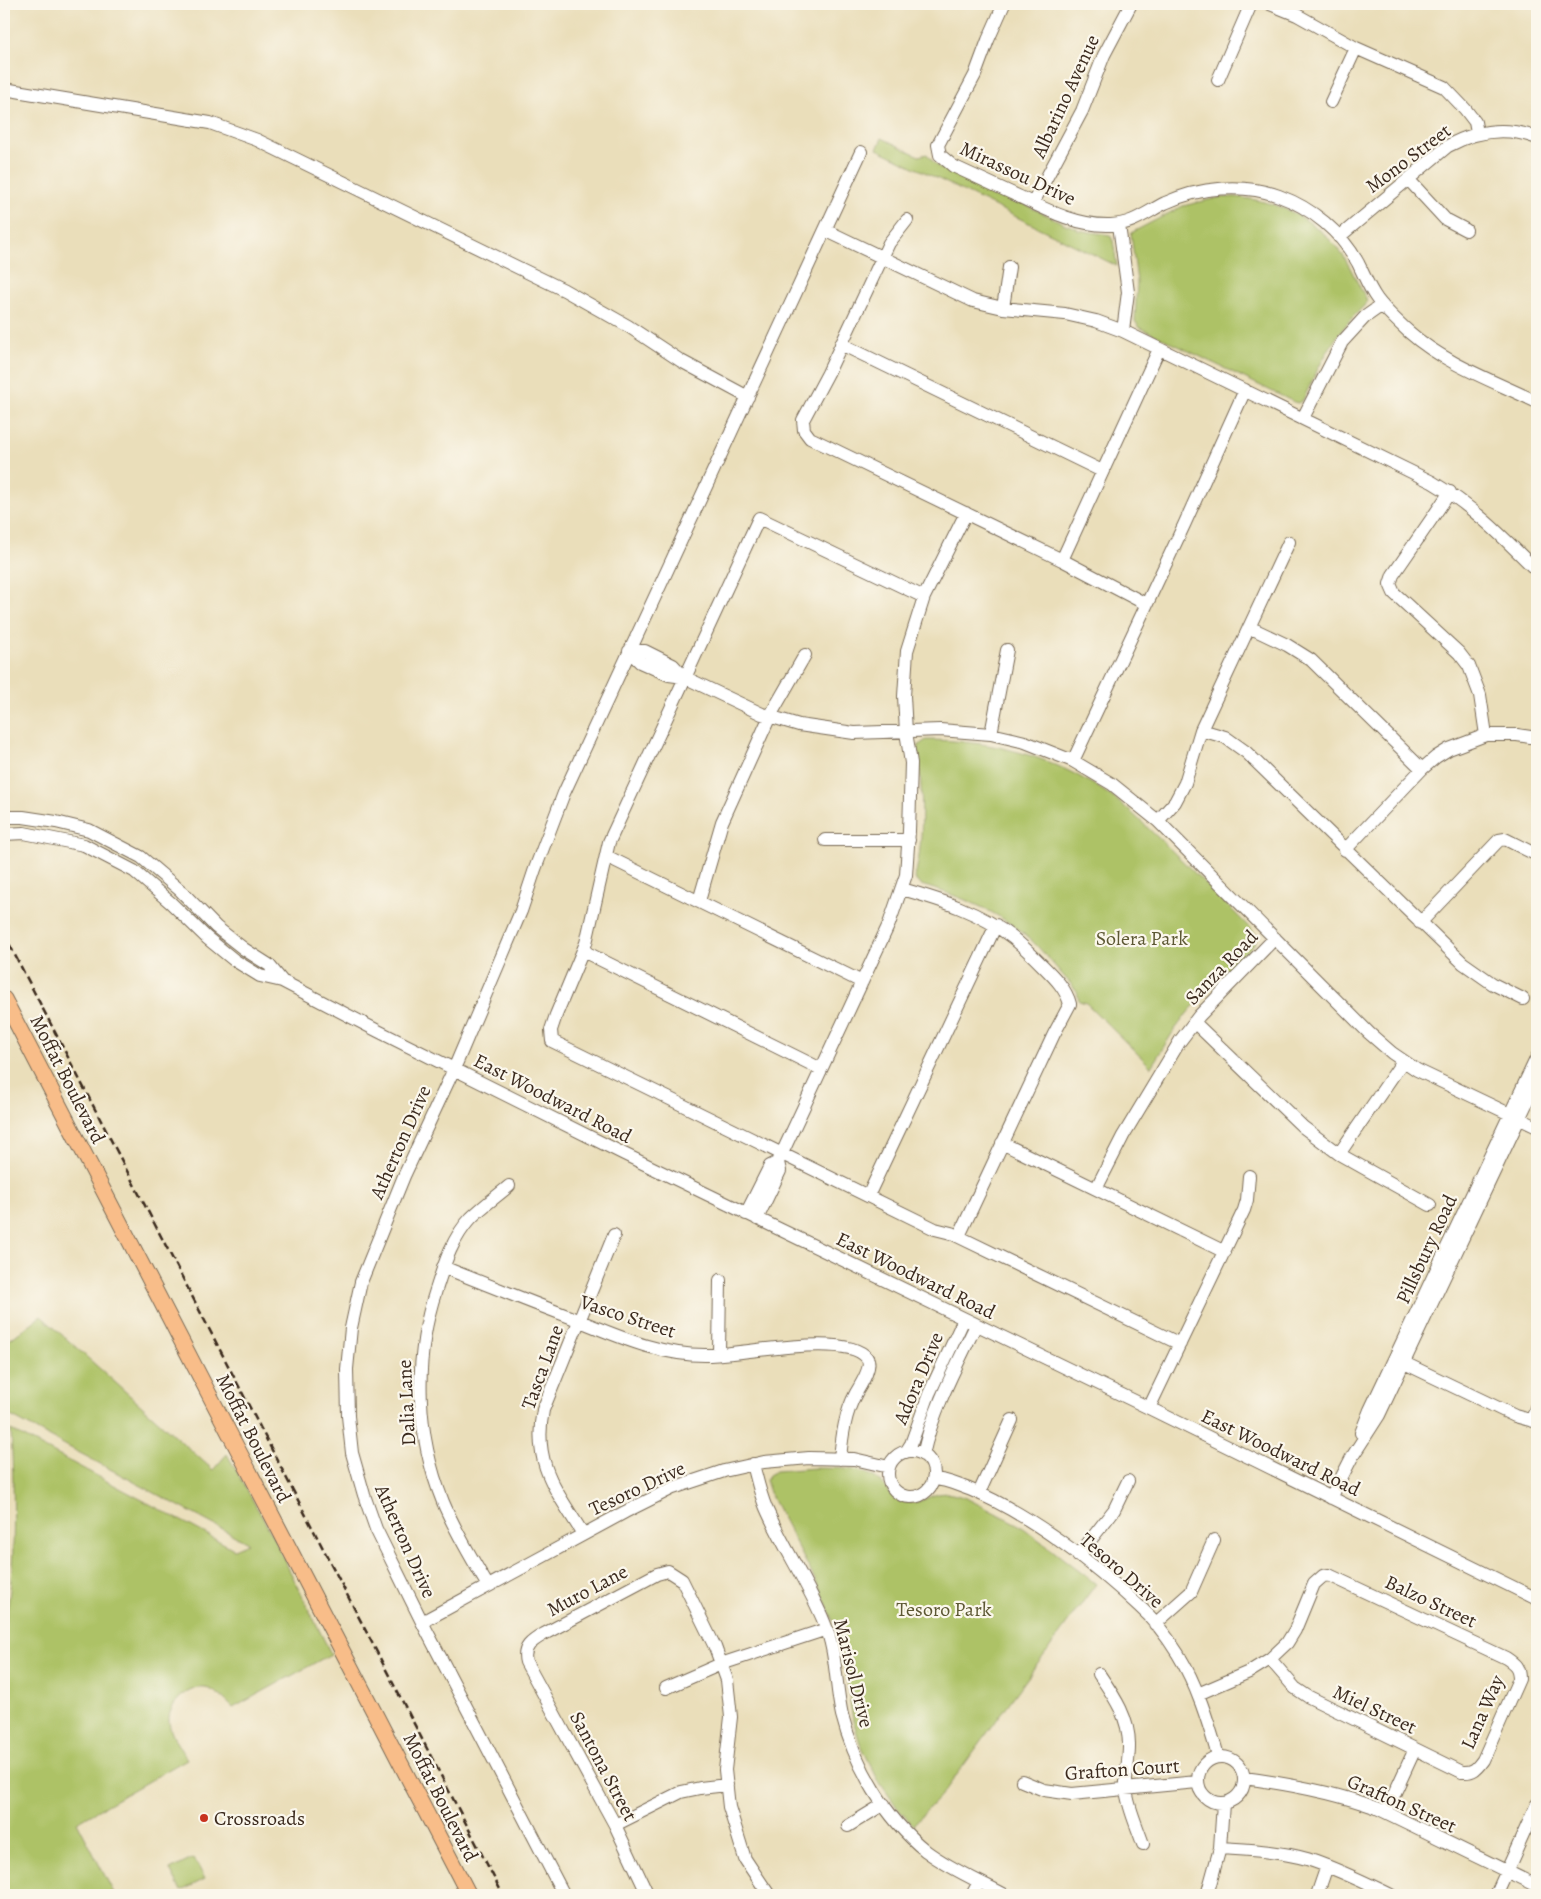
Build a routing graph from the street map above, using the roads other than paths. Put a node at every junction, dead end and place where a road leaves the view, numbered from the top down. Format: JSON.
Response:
{"nodes":[{"id":1,"x":1004,"y":4,"type":"edge"},
{"id":2,"x":1131,"y":4,"type":"edge"},
{"id":3,"x":1251,"y":4,"type":"edge"},
{"id":4,"x":1270,"y":4,"type":"edge"},
{"id":5,"x":1356,"y":48,"type":"junction"},
{"id":6,"x":1218,"y":80,"type":"dead end"},
{"id":7,"x":4,"y":89,"type":"edge"},
{"id":8,"x":1331,"y":102,"type":"dead end"},
{"id":9,"x":1477,"y":133,"type":"junction"},
{"id":10,"x":1537,"y":138,"type":"edge"},
{"id":11,"x":861,"y":152,"type":"dead end"},
{"id":12,"x":1408,"y":179,"type":"junction"},
{"id":13,"x":1033,"y":204,"type":"junction"},
{"id":14,"x":907,"y":220,"type":"dead end"},
{"id":15,"x":1119,"y":224,"type":"junction"},
{"id":16,"x":825,"y":230,"type":"junction"},
{"id":17,"x":1466,"y":230,"type":"dead end"},
{"id":18,"x":1339,"y":237,"type":"junction"},
{"id":19,"x":882,"y":257,"type":"junction"},
{"id":20,"x":1009,"y":267,"type":"dead end"},
{"id":21,"x":1382,"y":305,"type":"junction"},
{"id":22,"x":1003,"y":308,"type":"junction"},
{"id":23,"x":1123,"y":331,"type":"junction"},
{"id":24,"x":842,"y":344,"type":"junction"},
{"id":25,"x":1160,"y":349,"type":"junction"},
{"id":26,"x":1246,"y":390,"type":"junction"},
{"id":27,"x":748,"y":397,"type":"junction"},
{"id":28,"x":1537,"y":402,"type":"edge"},
{"id":29,"x":1303,"y":418,"type":"junction"},
{"id":30,"x":1102,"y":471,"type":"junction"},
{"id":31,"x":1450,"y":492,"type":"junction"},
{"id":32,"x":966,"y":513,"type":"junction"},
{"id":33,"x":1289,"y":542,"type":"dead end"},
{"id":34,"x":1062,"y":560,"type":"junction"},
{"id":35,"x":1537,"y":571,"type":"edge"},
{"id":36,"x":924,"y":597,"type":"junction"},
{"id":37,"x":1146,"y":604,"type":"junction"},
{"id":38,"x":1249,"y":627,"type":"junction"},
{"id":39,"x":1007,"y":650,"type":"dead end"},
{"id":40,"x":629,"y":651,"type":"junction"},
{"id":41,"x":805,"y":655,"type":"dead end"},
{"id":42,"x":684,"y":677,"type":"junction"},
{"id":43,"x":770,"y":716,"type":"junction"},
{"id":44,"x":1201,"y":730,"type":"junction"},
{"id":45,"x":906,"y":732,"type":"junction"},
{"id":46,"x":991,"y":734,"type":"junction"},
{"id":47,"x":1486,"y":735,"type":"junction"},
{"id":48,"x":1537,"y":738,"type":"edge"},
{"id":49,"x":1072,"y":760,"type":"junction"},
{"id":50,"x":1422,"y":769,"type":"junction"},
{"id":51,"x":4,"y":817,"type":"edge"},
{"id":52,"x":1158,"y":821,"type":"junction"},
{"id":53,"x":4,"y":834,"type":"edge"},
{"id":54,"x":826,"y":840,"type":"dead end"},
{"id":55,"x":909,"y":840,"type":"junction"},
{"id":56,"x":1345,"y":850,"type":"junction"},
{"id":57,"x":606,"y":856,"type":"junction"},
{"id":58,"x":1537,"y":856,"type":"edge"},
{"id":59,"x":902,"y":889,"type":"junction"},
{"id":60,"x":699,"y":901,"type":"junction"},
{"id":61,"x":1420,"y":922,"type":"junction"},
{"id":62,"x":996,"y":925,"type":"junction"},
{"id":63,"x":1275,"y":938,"type":"junction"},
{"id":64,"x":583,"y":950,"type":"junction"},
{"id":65,"x":282,"y":981,"type":"junction"},
{"id":66,"x":862,"y":982,"type":"junction"},
{"id":67,"x":4,"y":999,"type":"edge"},
{"id":68,"x":1523,"y":999,"type":"dead end"},
{"id":69,"x":1194,"y":1022,"type":"junction"},
{"id":70,"x":1537,"y":1058,"type":"edge"},
{"id":71,"x":1404,"y":1061,"type":"junction"},
{"id":72,"x":454,"y":1069,"type":"junction"},
{"id":73,"x":821,"y":1069,"type":"junction"},
{"id":74,"x":1537,"y":1081,"type":"edge"},
{"id":75,"x":1515,"y":1116,"type":"junction"},
{"id":76,"x":1537,"y":1126,"type":"edge"},
{"id":77,"x":1002,"y":1143,"type":"junction"},
{"id":78,"x":1339,"y":1154,"type":"junction"},
{"id":79,"x":779,"y":1158,"type":"junction"},
{"id":80,"x":1249,"y":1176,"type":"dead end"},
{"id":81,"x":509,"y":1186,"type":"dead end"},
{"id":82,"x":1096,"y":1189,"type":"junction"},
{"id":83,"x":868,"y":1196,"type":"junction"},
{"id":84,"x":1430,"y":1205,"type":"dead end"},
{"id":85,"x":752,"y":1216,"type":"junction"},
{"id":86,"x":614,"y":1235,"type":"dead end"},
{"id":87,"x":958,"y":1236,"type":"junction"},
{"id":88,"x":1225,"y":1252,"type":"junction"},
{"id":89,"x":443,"y":1268,"type":"junction"},
{"id":90,"x":720,"y":1280,"type":"dead end"},
{"id":91,"x":579,"y":1321,"type":"junction"},
{"id":92,"x":970,"y":1322,"type":"junction"},
{"id":93,"x":1180,"y":1344,"type":"junction"},
{"id":94,"x":719,"y":1354,"type":"junction"},
{"id":95,"x":1400,"y":1360,"type":"junction"},
{"id":96,"x":1537,"y":1405,"type":"edge"},
{"id":97,"x":1150,"y":1408,"type":"junction"},
{"id":98,"x":1012,"y":1420,"type":"dead end"},
{"id":99,"x":1535,"y":1421,"type":"edge"},
{"id":100,"x":906,"y":1452,"type":"junction"},
{"id":101,"x":922,"y":1455,"type":"junction"},
{"id":102,"x":840,"y":1459,"type":"junction"},
{"id":103,"x":753,"y":1464,"type":"junction"},
{"id":104,"x":888,"y":1468,"type":"junction"},
{"id":105,"x":933,"y":1479,"type":"junction"},
{"id":106,"x":1128,"y":1482,"type":"dead end"},
{"id":107,"x":979,"y":1494,"type":"junction"},
{"id":108,"x":1331,"y":1498,"type":"junction"},
{"id":109,"x":583,"y":1534,"type":"junction"},
{"id":110,"x":1214,"y":1540,"type":"dead end"},
{"id":111,"x":1078,"y":1556,"type":"junction"},
{"id":112,"x":488,"y":1586,"type":"junction"},
{"id":113,"x":1537,"y":1599,"type":"edge"},
{"id":114,"x":422,"y":1622,"type":"junction"},
{"id":115,"x":1155,"y":1624,"type":"junction"},
{"id":116,"x":826,"y":1629,"type":"junction"},
{"id":117,"x":524,"y":1656,"type":"joint"},
{"id":118,"x":1270,"y":1659,"type":"junction"},
{"id":119,"x":721,"y":1664,"type":"junction"},
{"id":120,"x":1519,"y":1670,"type":"joint"},
{"id":121,"x":1099,"y":1674,"type":"dead end"},
{"id":122,"x":666,"y":1688,"type":"dead end"},
{"id":123,"x":1198,"y":1694,"type":"junction"},
{"id":124,"x":1415,"y":1748,"type":"junction"},
{"id":125,"x":1218,"y":1756,"type":"junction"},
{"id":126,"x":1476,"y":1769,"type":"joint"},
{"id":127,"x":1244,"y":1778,"type":"junction"},
{"id":128,"x":1022,"y":1781,"type":"dead end"},
{"id":129,"x":1197,"y":1782,"type":"junction"},
{"id":130,"x":726,"y":1784,"type":"junction"},
{"id":131,"x":1126,"y":1789,"type":"junction"},
{"id":132,"x":1223,"y":1803,"type":"junction"},
{"id":133,"x":884,"y":1804,"type":"junction"},
{"id":134,"x":1537,"y":1804,"type":"edge"},
{"id":135,"x":1386,"y":1812,"type":"junction"},
{"id":136,"x":615,"y":1825,"type":"junction"},
{"id":137,"x":848,"y":1826,"type":"dead end"},
{"id":138,"x":1143,"y":1844,"type":"dead end"},
{"id":139,"x":1220,"y":1848,"type":"junction"},
{"id":140,"x":1327,"y":1866,"type":"junction"},
{"id":141,"x":1507,"y":1871,"type":"junction"},
{"id":142,"x":979,"y":1882,"type":"junction"},
{"id":143,"x":1537,"y":1886,"type":"edge"},
{"id":144,"x":469,"y":1895,"type":"edge"},
{"id":145,"x":564,"y":1895,"type":"edge"},
{"id":146,"x":648,"y":1895,"type":"edge"},
{"id":147,"x":769,"y":1895,"type":"edge"},
{"id":148,"x":972,"y":1895,"type":"edge"},
{"id":149,"x":1005,"y":1895,"type":"edge"},
{"id":150,"x":1207,"y":1895,"type":"edge"},
{"id":151,"x":1317,"y":1895,"type":"edge"},
{"id":152,"x":1391,"y":1895,"type":"edge"},
{"id":153,"x":1496,"y":1895,"type":"edge"}],
"edges":[{"from":1,"to":13,"type":"street","name":"Mirassou Drive"},
{"from":2,"to":13,"type":"street","name":"Albarino Avenue"},
{"from":3,"to":6,"type":"street"},
{"from":4,"to":5,"type":"street"},
{"from":5,"to":8,"type":"street"},
{"from":5,"to":9,"type":"street"},
{"from":7,"to":27,"type":"street"},
{"from":9,"to":10,"type":"street","name":"Mono Street"},
{"from":9,"to":12,"type":"street","name":"Mono Street"},
{"from":11,"to":16,"type":"street","name":"Atherton Drive"},
{"from":12,"to":17,"type":"street"},
{"from":12,"to":18,"type":"street","name":"Mono Street"},
{"from":13,"to":15,"type":"street","name":"Mirassou Drive"},
{"from":14,"to":19,"type":"street"},
{"from":15,"to":18,"type":"street","name":"Mirassou Drive"},
{"from":15,"to":23,"type":"street"},
{"from":16,"to":19,"type":"street"},
{"from":16,"to":27,"type":"street","name":"Atherton Drive"},
{"from":18,"to":21,"type":"street","name":"Mirassou Drive"},
{"from":19,"to":22,"type":"street"},
{"from":19,"to":24,"type":"street"},
{"from":20,"to":22,"type":"street"},
{"from":21,"to":28,"type":"street","name":"Mirassou Drive"},
{"from":21,"to":29,"type":"street"},
{"from":22,"to":23,"type":"street"},
{"from":23,"to":25,"type":"street"},
{"from":24,"to":30,"type":"street"},
{"from":24,"to":32,"type":"street"},
{"from":25,"to":26,"type":"street"},
{"from":25,"to":30,"type":"street"},
{"from":26,"to":29,"type":"street"},
{"from":26,"to":37,"type":"street"},
{"from":27,"to":40,"type":"street","name":"Atherton Drive"},
{"from":29,"to":31,"type":"street"},
{"from":30,"to":34,"type":"street"},
{"from":31,"to":35,"type":"street"},
{"from":31,"to":47,"type":"street"},
{"from":32,"to":34,"type":"street"},
{"from":32,"to":36,"type":"street"},
{"from":33,"to":38,"type":"street"},
{"from":34,"to":37,"type":"street"},
{"from":36,"to":42,"type":"street"},
{"from":36,"to":45,"type":"street"},
{"from":37,"to":49,"type":"street"},
{"from":38,"to":44,"type":"street"},
{"from":38,"to":50,"type":"street"},
{"from":39,"to":46,"type":"street"},
{"from":40,"to":42,"type":"street"},
{"from":40,"to":72,"type":"street","name":"Atherton Drive"},
{"from":41,"to":43,"type":"street"},
{"from":42,"to":43,"type":"street"},
{"from":42,"to":57,"type":"street"},
{"from":43,"to":45,"type":"street"},
{"from":43,"to":60,"type":"street"},
{"from":44,"to":52,"type":"street"},
{"from":44,"to":56,"type":"street"},
{"from":45,"to":46,"type":"street"},
{"from":45,"to":55,"type":"street"},
{"from":46,"to":49,"type":"street"},
{"from":47,"to":48,"type":"street"},
{"from":47,"to":50,"type":"street"},
{"from":49,"to":52,"type":"street"},
{"from":50,"to":56,"type":"street"},
{"from":51,"to":65,"type":"street","name":"East Woodward Road"},
{"from":52,"to":63,"type":"street"},
{"from":53,"to":65,"type":"street","name":"East Woodward Road"},
{"from":54,"to":55,"type":"street"},
{"from":55,"to":59,"type":"street"},
{"from":56,"to":61,"type":"street"},
{"from":57,"to":60,"type":"street"},
{"from":57,"to":64,"type":"street"},
{"from":58,"to":61,"type":"street"},
{"from":59,"to":62,"type":"street"},
{"from":59,"to":66,"type":"street"},
{"from":60,"to":66,"type":"street"},
{"from":61,"to":68,"type":"street"},
{"from":62,"to":77,"type":"street"},
{"from":62,"to":83,"type":"street"},
{"from":63,"to":69,"type":"street","name":"Sanza Road"},
{"from":63,"to":71,"type":"street"},
{"from":64,"to":73,"type":"street"},
{"from":64,"to":79,"type":"street"},
{"from":65,"to":72,"type":"street","name":"East Woodward Road"},
{"from":66,"to":73,"type":"street"},
{"from":67,"to":144,"type":"main road","name":"Moffat Boulevard"},
{"from":69,"to":78,"type":"street"},
{"from":69,"to":82,"type":"street","name":"Sanza Road"},
{"from":70,"to":75,"type":"street","name":"Pillsbury Road"},
{"from":71,"to":75,"type":"street"},
{"from":71,"to":78,"type":"street"},
{"from":72,"to":85,"type":"street","name":"East Woodward Road"},
{"from":72,"to":114,"type":"street","name":"Atherton Drive"},
{"from":73,"to":79,"type":"street"},
{"from":74,"to":75,"type":"street","name":"Pillsbury Road"},
{"from":75,"to":76,"type":"street"},
{"from":75,"to":95,"type":"street","name":"Pillsbury Road"},
{"from":77,"to":82,"type":"street"},
{"from":77,"to":87,"type":"street"},
{"from":78,"to":84,"type":"street"},
{"from":79,"to":83,"type":"street"},
{"from":79,"to":85,"type":"street"},
{"from":80,"to":88,"type":"street"},
{"from":81,"to":89,"type":"street","name":"Dalia Lane"},
{"from":82,"to":88,"type":"street"},
{"from":83,"to":87,"type":"street"},
{"from":85,"to":92,"type":"street","name":"East Woodward Road"},
{"from":86,"to":91,"type":"street","name":"Tasca Lane"},
{"from":87,"to":93,"type":"street"},
{"from":88,"to":93,"type":"street"},
{"from":89,"to":91,"type":"street","name":"Vasco Street"},
{"from":89,"to":112,"type":"street","name":"Dalia Lane"},
{"from":90,"to":94,"type":"street"},
{"from":91,"to":94,"type":"street","name":"Vasco Street"},
{"from":91,"to":109,"type":"street","name":"Tasca Lane"},
{"from":92,"to":97,"type":"street","name":"East Woodward Road"},
{"from":92,"to":100,"type":"street","name":"Adora Drive"},
{"from":92,"to":101,"type":"street","name":"Adora Drive"},
{"from":93,"to":97,"type":"street"},
{"from":94,"to":102,"type":"street","name":"Vasco Street"},
{"from":95,"to":99,"type":"street"},
{"from":95,"to":108,"type":"street","name":"Pillsbury Road"},
{"from":96,"to":99,"type":"street"},
{"from":97,"to":108,"type":"street","name":"East Woodward Road"},
{"from":98,"to":107,"type":"street"},
{"from":100,"to":101,"type":"street"},
{"from":100,"to":104,"type":"street"},
{"from":101,"to":105,"type":"street"},
{"from":102,"to":103,"type":"street","name":"Tesoro Drive"},
{"from":102,"to":104,"type":"street","name":"Tesoro Drive"},
{"from":103,"to":109,"type":"street","name":"Tesoro Drive"},
{"from":103,"to":116,"type":"street","name":"Marisol Drive"},
{"from":104,"to":105,"type":"street"},
{"from":105,"to":107,"type":"street","name":"Tesoro Drive"},
{"from":106,"to":111,"type":"street"},
{"from":107,"to":111,"type":"street","name":"Tesoro Drive"},
{"from":108,"to":113,"type":"street","name":"East Woodward Road"},
{"from":109,"to":112,"type":"street","name":"Tesoro Drive"},
{"from":110,"to":115,"type":"street"},
{"from":111,"to":115,"type":"street","name":"Tesoro Drive"},
{"from":112,"to":114,"type":"street","name":"Tesoro Drive"},
{"from":114,"to":145,"type":"street","name":"Atherton Drive"},
{"from":115,"to":123,"type":"street","name":"Tesoro Drive"},
{"from":116,"to":119,"type":"street"},
{"from":116,"to":133,"type":"street","name":"Marisol Drive"},
{"from":117,"to":119,"type":"street","name":"Muro Lane"},
{"from":117,"to":136,"type":"street","name":"Santona Street"},
{"from":118,"to":120,"type":"street","name":"Balzo Street"},
{"from":118,"to":123,"type":"street"},
{"from":118,"to":124,"type":"street","name":"Miel Street"},
{"from":119,"to":122,"type":"street"},
{"from":119,"to":130,"type":"street"},
{"from":120,"to":126,"type":"street","name":"Lana Way"},
{"from":121,"to":131,"type":"street"},
{"from":123,"to":125,"type":"street","name":"Tesoro Drive"},
{"from":124,"to":126,"type":"street","name":"Miel Street"},
{"from":124,"to":135,"type":"street"},
{"from":125,"to":127,"type":"street"},
{"from":125,"to":129,"type":"street"},
{"from":127,"to":132,"type":"street"},
{"from":127,"to":135,"type":"street","name":"Grafton Street"},
{"from":128,"to":131,"type":"street","name":"Grafton Court"},
{"from":129,"to":131,"type":"street","name":"Grafton Court"},
{"from":129,"to":132,"type":"street"},
{"from":130,"to":136,"type":"street"},
{"from":130,"to":147,"type":"street"},
{"from":131,"to":138,"type":"street"},
{"from":132,"to":139,"type":"street"},
{"from":133,"to":137,"type":"street"},
{"from":133,"to":142,"type":"street","name":"Marisol Drive"},
{"from":134,"to":141,"type":"street"},
{"from":135,"to":141,"type":"street","name":"Grafton Street"},
{"from":136,"to":146,"type":"street","name":"Santona Street"},
{"from":139,"to":140,"type":"street"},
{"from":139,"to":150,"type":"street"},
{"from":140,"to":151,"type":"street"},
{"from":140,"to":152,"type":"street"},
{"from":141,"to":143,"type":"street","name":"Grafton Street"},
{"from":141,"to":153,"type":"street"},
{"from":142,"to":148,"type":"street"},
{"from":142,"to":149,"type":"street","name":"Marisol Drive"}]}
